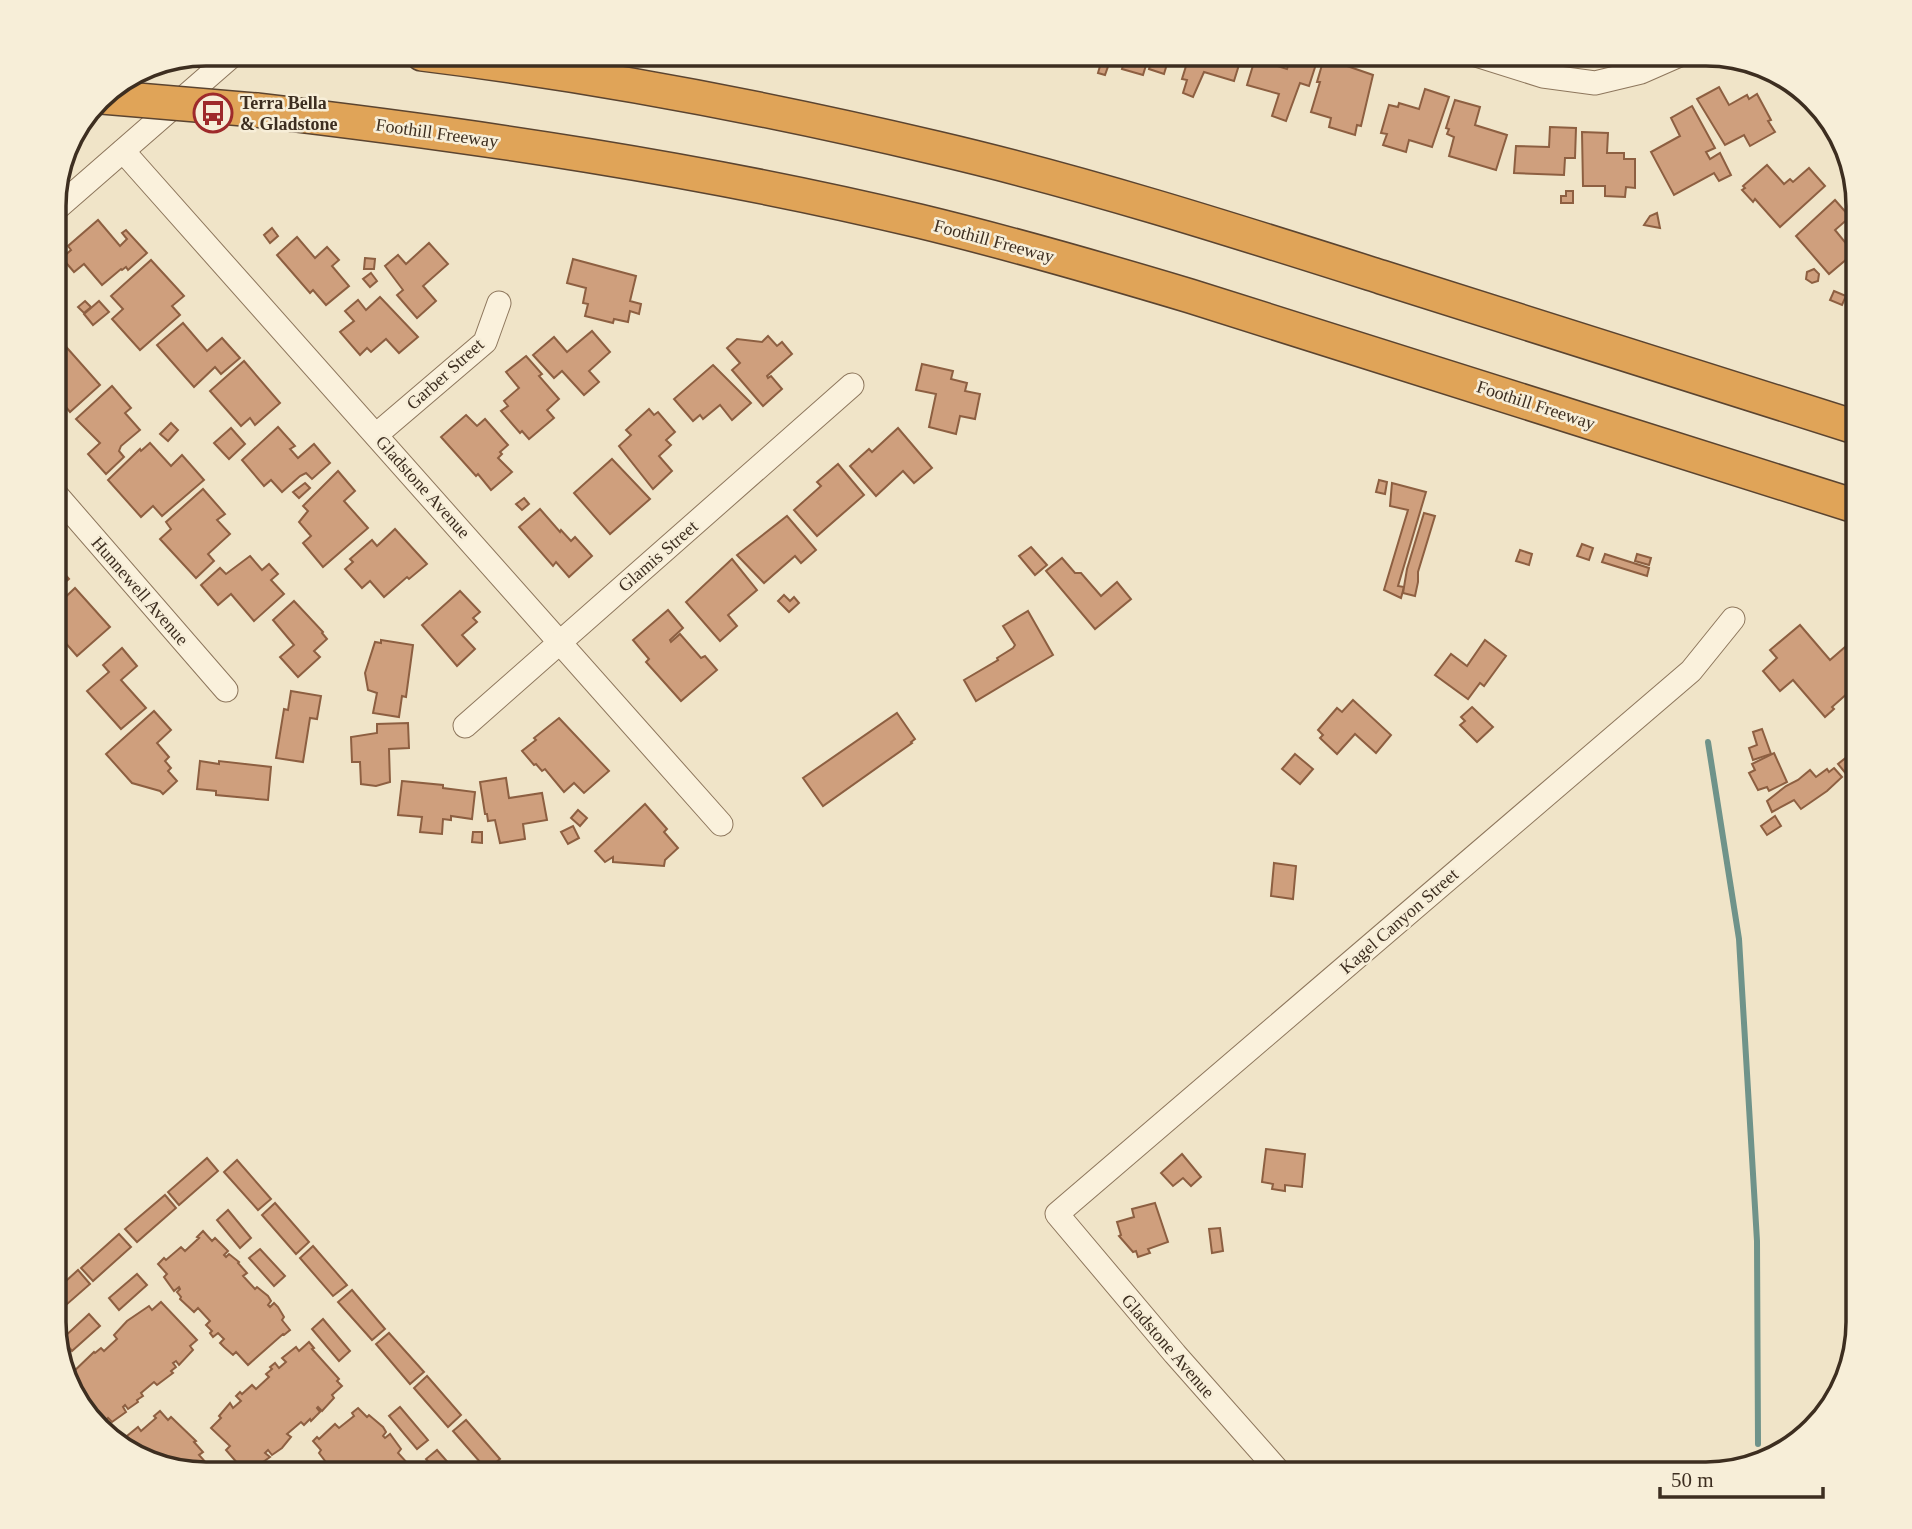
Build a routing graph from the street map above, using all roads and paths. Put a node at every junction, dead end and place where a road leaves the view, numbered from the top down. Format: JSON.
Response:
{"nodes":[{"id":1,"x":219,"y":67,"type":"edge"},
{"id":2,"x":509,"y":67,"type":"edge"},
{"id":3,"x":1514,"y":67,"type":"edge"},
{"id":4,"x":1652,"y":67,"type":"edge"},
{"id":5,"x":118,"y":98,"type":"edge"},
{"id":6,"x":123,"y":150,"type":"junction"},
{"id":7,"x":67,"y":199,"type":"edge"},
{"id":8,"x":499,"y":303,"type":"dead end"},
{"id":9,"x":852,"y":385,"type":"dead end"},
{"id":10,"x":1846,"y":424,"type":"edge"},
{"id":11,"x":376,"y":435,"type":"junction"},
{"id":12,"x":1846,"y":503,"type":"edge"},
{"id":13,"x":67,"y":507,"type":"edge"},
{"id":14,"x":1733,"y":618,"type":"dead end"},
{"id":15,"x":561,"y":642,"type":"junction"},
{"id":16,"x":226,"y":690,"type":"dead end"},
{"id":17,"x":465,"y":726,"type":"dead end"},
{"id":18,"x":721,"y":824,"type":"dead end"},
{"id":19,"x":1057,"y":1214,"type":"joint"},
{"id":20,"x":1271,"y":1462,"type":"edge"}],
"edges":[{"from":1,"to":6,"type":"street"},
{"from":2,"to":10,"type":"highway"},
{"from":3,"to":4,"type":"street"},
{"from":5,"to":12,"type":"highway","name":"Foothill Freeway","bridge":true},
{"from":6,"to":7,"type":"street"},
{"from":6,"to":11,"type":"street","name":"Gladstone Avenue"},
{"from":8,"to":11,"type":"street","name":"Garber Street"},
{"from":9,"to":15,"type":"street","name":"Glamis Street"},
{"from":11,"to":15,"type":"street","name":"Gladstone Avenue"},
{"from":13,"to":16,"type":"street","name":"Hunnewell Avenue"},
{"from":14,"to":19,"type":"street","name":"Kagel Canyon Street"},
{"from":15,"to":17,"type":"street","name":"Glamis Street"},
{"from":15,"to":18,"type":"street","name":"Gladstone Avenue"},
{"from":19,"to":20,"type":"street","name":"Gladstone Avenue"}]}
